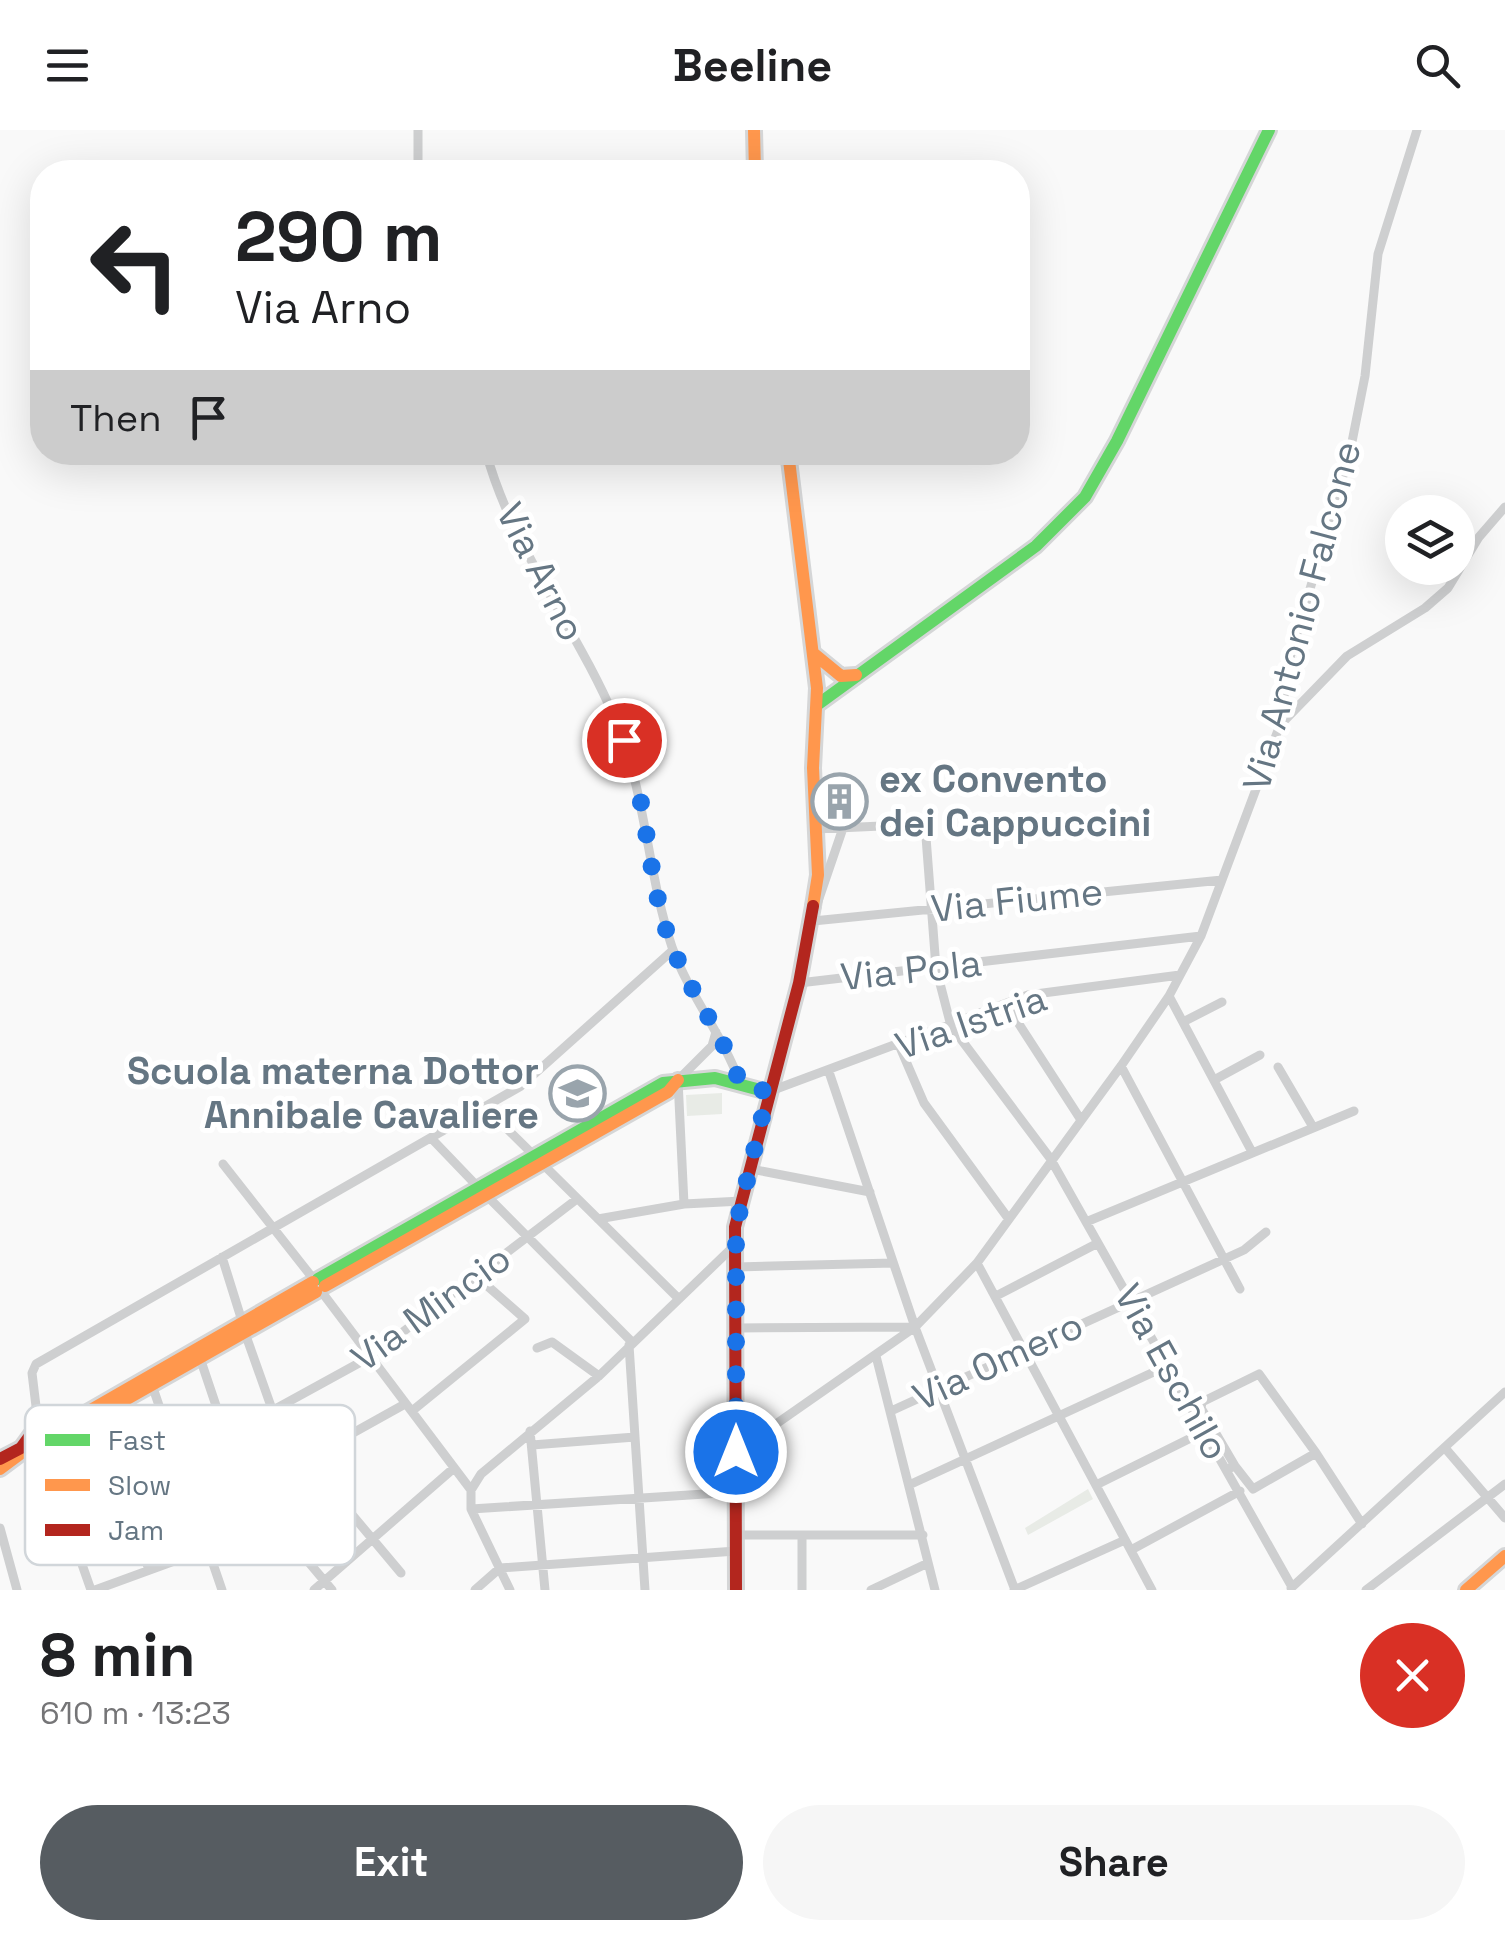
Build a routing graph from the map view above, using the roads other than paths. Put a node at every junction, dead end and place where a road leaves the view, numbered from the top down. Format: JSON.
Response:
{"nodes":[{"id":1,"x":418,"y":130,"type":"edge"},
{"id":2,"x":754,"y":130,"type":"edge"},
{"id":3,"x":1268,"y":130,"type":"edge"},
{"id":4,"x":1417,"y":130,"type":"edge"},
{"id":5,"x":418,"y":160,"type":"edge"},
{"id":6,"x":755,"y":160,"type":"edge"},
{"id":7,"x":491,"y":465,"type":"edge"},
{"id":8,"x":790,"y":465,"type":"edge"},
{"id":9,"x":1505,"y":508,"type":"edge"},
{"id":10,"x":813,"y":653,"type":"junction"},
{"id":11,"x":856,"y":675,"type":"junction"},
{"id":12,"x":840,"y":676,"type":"junction"},
{"id":13,"x":817,"y":688,"type":"junction"},
{"id":14,"x":818,"y":705,"type":"junction"},
{"id":15,"x":1280,"y":726,"type":"junction"},
{"id":16,"x":843,"y":828,"type":"junction"},
{"id":17,"x":816,"y":829,"type":"junction"},
{"id":18,"x":1222,"y":880,"type":"junction"},
{"id":19,"x":933,"y":908,"type":"junction"},
{"id":20,"x":814,"y":917,"type":"junction"},
{"id":21,"x":1200,"y":936,"type":"junction"},
{"id":22,"x":673,"y":950,"type":"junction"},
{"id":23,"x":936,"y":968,"type":"junction"},
{"id":24,"x":1180,"y":975,"type":"junction"},
{"id":25,"x":799,"y":983,"type":"junction"},
{"id":26,"x":1169,"y":996,"type":"junction"},
{"id":27,"x":1222,"y":1002,"type":"dead end"},
{"id":28,"x":1006,"y":1004,"type":"junction"},
{"id":29,"x":1183,"y":1022,"type":"junction"},
{"id":30,"x":951,"y":1026,"type":"junction"},
{"id":31,"x":716,"y":1031,"type":"junction"},
{"id":32,"x":900,"y":1045,"type":"junction"},
{"id":33,"x":1260,"y":1055,"type":"dead end"},
{"id":34,"x":1122,"y":1066,"type":"junction"},
{"id":35,"x":1278,"y":1067,"type":"dead end"},
{"id":36,"x":829,"y":1072,"type":"junction"},
{"id":37,"x":678,"y":1080,"type":"junction"},
{"id":38,"x":1214,"y":1080,"type":"junction"},
{"id":39,"x":740,"y":1083,"type":"junction"},
{"id":40,"x":768,"y":1092,"type":"junction"},
{"id":41,"x":485,"y":1107,"type":"junction"},
{"id":42,"x":1354,"y":1111,"type":"dead end"},
{"id":43,"x":1080,"y":1120,"type":"junction"},
{"id":44,"x":1314,"y":1127,"type":"junction"},
{"id":45,"x":431,"y":1138,"type":"junction"},
{"id":46,"x":1252,"y":1152,"type":"junction"},
{"id":47,"x":1050,"y":1158,"type":"junction"},
{"id":48,"x":538,"y":1159,"type":"junction"},
{"id":49,"x":223,"y":1164,"type":"dead end"},
{"id":50,"x":752,"y":1168,"type":"junction"},
{"id":51,"x":1183,"y":1181,"type":"junction"},
{"id":52,"x":482,"y":1191,"type":"junction"},
{"id":53,"x":870,"y":1192,"type":"junction"},
{"id":54,"x":577,"y":1199,"type":"junction"},
{"id":55,"x":742,"y":1201,"type":"junction"},
{"id":56,"x":684,"y":1204,"type":"junction"},
{"id":57,"x":1008,"y":1218,"type":"junction"},
{"id":58,"x":598,"y":1219,"type":"junction"},
{"id":59,"x":1086,"y":1222,"type":"junction"},
{"id":60,"x":273,"y":1228,"type":"junction"},
{"id":61,"x":1266,"y":1232,"type":"dead end"},
{"id":62,"x":529,"y":1236,"type":"junction"},
{"id":63,"x":1098,"y":1243,"type":"junction"},
{"id":64,"x":734,"y":1246,"type":"junction"},
{"id":65,"x":222,"y":1257,"type":"junction"},
{"id":66,"x":1221,"y":1259,"type":"junction"},
{"id":67,"x":893,"y":1262,"type":"junction"},
{"id":68,"x":978,"y":1263,"type":"junction"},
{"id":69,"x":736,"y":1267,"type":"junction"},
{"id":70,"x":476,"y":1276,"type":"junction"},
{"id":71,"x":318,"y":1285,"type":"junction"},
{"id":72,"x":1240,"y":1289,"type":"dead end"},
{"id":73,"x":996,"y":1296,"type":"junction"},
{"id":74,"x":1132,"y":1298,"type":"junction"},
{"id":75,"x":678,"y":1299,"type":"junction"},
{"id":76,"x":914,"y":1326,"type":"junction"},
{"id":77,"x":244,"y":1327,"type":"junction"},
{"id":78,"x":736,"y":1328,"type":"junction"},
{"id":79,"x":630,"y":1344,"type":"junction"},
{"id":80,"x":536,"y":1348,"type":"dead end"},
{"id":81,"x":1025,"y":1350,"type":"junction"},
{"id":82,"x":876,"y":1356,"type":"junction"},
{"id":83,"x":370,"y":1357,"type":"junction"},
{"id":84,"x":200,"y":1358,"type":"junction"},
{"id":85,"x":1169,"y":1365,"type":"junction"},
{"id":86,"x":599,"y":1376,"type":"junction"},
{"id":87,"x":152,"y":1385,"type":"junction"},
{"id":88,"x":937,"y":1390,"type":"junction"},
{"id":89,"x":1505,"y":1392,"type":"edge"},
{"id":90,"x":40,"y":1405,"type":"edge"},
{"id":91,"x":101,"y":1405,"type":"edge"},
{"id":92,"x":116,"y":1405,"type":"edge"},
{"id":93,"x":159,"y":1405,"type":"edge"},
{"id":94,"x":215,"y":1405,"type":"edge"},
{"id":95,"x":271,"y":1405,"type":"edge"},
{"id":96,"x":285,"y":1405,"type":"edge"},
{"id":97,"x":408,"y":1408,"type":"junction"},
{"id":98,"x":891,"y":1410,"type":"junction"},
{"id":99,"x":1060,"y":1418,"type":"junction"},
{"id":100,"x":530,"y":1431,"type":"junction"},
{"id":101,"x":1204,"y":1431,"type":"junction"},
{"id":102,"x":355,"y":1436,"type":"edge"},
{"id":103,"x":635,"y":1437,"type":"junction"},
{"id":104,"x":25,"y":1444,"type":"edge"},
{"id":105,"x":532,"y":1445,"type":"junction"},
{"id":106,"x":25,"y":1446,"type":"edge"},
{"id":107,"x":1444,"y":1448,"type":"junction"},
{"id":108,"x":736,"y":1452,"type":"junction"},
{"id":109,"x":1316,"y":1453,"type":"junction"},
{"id":110,"x":0,"y":1459,"type":"edge"},
{"id":111,"x":964,"y":1460,"type":"junction"},
{"id":112,"x":1231,"y":1467,"type":"junction"},
{"id":113,"x":454,"y":1468,"type":"junction"},
{"id":114,"x":0,"y":1469,"type":"edge"},
{"id":115,"x":1505,"y":1484,"type":"edge"},
{"id":116,"x":909,"y":1485,"type":"junction"},
{"id":117,"x":1096,"y":1485,"type":"junction"},
{"id":118,"x":470,"y":1490,"type":"junction"},
{"id":119,"x":1240,"y":1491,"type":"junction"},
{"id":120,"x":736,"y":1492,"type":"junction"},
{"id":121,"x":1488,"y":1498,"type":"junction"},
{"id":122,"x":639,"y":1500,"type":"junction"},
{"id":123,"x":538,"y":1505,"type":"junction"},
{"id":124,"x":471,"y":1509,"type":"junction"},
{"id":125,"x":355,"y":1518,"type":"edge"},
{"id":126,"x":1505,"y":1518,"type":"edge"},
{"id":127,"x":1362,"y":1524,"type":"junction"},
{"id":128,"x":0,"y":1528,"type":"edge"},
{"id":129,"x":923,"y":1534,"type":"junction"},
{"id":130,"x":736,"y":1535,"type":"junction"},
{"id":131,"x":802,"y":1535,"type":"junction"},
{"id":132,"x":374,"y":1540,"type":"junction"},
{"id":133,"x":1125,"y":1540,"type":"junction"},
{"id":134,"x":1130,"y":1550,"type":"junction"},
{"id":135,"x":736,"y":1551,"type":"junction"},
{"id":136,"x":355,"y":1556,"type":"edge"},
{"id":137,"x":1505,"y":1556,"type":"edge"},
{"id":138,"x":643,"y":1557,"type":"junction"},
{"id":139,"x":542,"y":1563,"type":"junction"},
{"id":140,"x":928,"y":1563,"type":"junction"},
{"id":141,"x":84,"y":1565,"type":"edge"},
{"id":142,"x":147,"y":1565,"type":"edge"},
{"id":143,"x":163,"y":1565,"type":"edge"},
{"id":144,"x":213,"y":1565,"type":"edge"},
{"id":145,"x":311,"y":1565,"type":"edge"},
{"id":146,"x":344,"y":1565,"type":"edge"},
{"id":147,"x":500,"y":1568,"type":"junction"},
{"id":148,"x":149,"y":1570,"type":"junction"},
{"id":149,"x":401,"y":1573,"type":"dead end"},
{"id":150,"x":1301,"y":1579,"type":"junction"},
{"id":151,"x":324,"y":1581,"type":"junction"},
{"id":152,"x":1291,"y":1589,"type":"edge"},
{"id":153,"x":17,"y":1590,"type":"edge"},
{"id":154,"x":93,"y":1590,"type":"edge"},
{"id":155,"x":222,"y":1590,"type":"edge"},
{"id":156,"x":314,"y":1590,"type":"edge"},
{"id":157,"x":332,"y":1590,"type":"edge"},
{"id":158,"x":475,"y":1590,"type":"edge"},
{"id":159,"x":510,"y":1590,"type":"edge"},
{"id":160,"x":545,"y":1590,"type":"edge"},
{"id":161,"x":645,"y":1590,"type":"edge"},
{"id":162,"x":736,"y":1590,"type":"edge"},
{"id":163,"x":802,"y":1590,"type":"edge"},
{"id":164,"x":870,"y":1590,"type":"edge"},
{"id":165,"x":935,"y":1590,"type":"edge"},
{"id":166,"x":1014,"y":1590,"type":"edge"},
{"id":167,"x":1152,"y":1590,"type":"edge"},
{"id":168,"x":1311,"y":1590,"type":"edge"},
{"id":169,"x":1366,"y":1590,"type":"edge"},
{"id":170,"x":1466,"y":1590,"type":"edge"}],
"edges":[{"from":1,"to":5,"type":"street"},
{"from":2,"to":6,"type":"main road"},
{"from":3,"to":11,"type":"main road"},
{"from":4,"to":15,"type":"street","name":"Via Antonio Falcone"},
{"from":7,"to":22,"type":"street","name":"Via Arno"},
{"from":8,"to":10,"type":"main road"},
{"from":9,"to":15,"type":"street"},
{"from":10,"to":12,"type":"main road"},
{"from":10,"to":13,"type":"main road"},
{"from":11,"to":12,"type":"main road"},
{"from":11,"to":14,"type":"main road"},
{"from":12,"to":13,"type":"main road"},
{"from":13,"to":14,"type":"main road"},
{"from":14,"to":17,"type":"main road"},
{"from":15,"to":18,"type":"street","name":"Via Antonio Falcone"},
{"from":16,"to":17,"type":"street"},
{"from":16,"to":19,"type":"street"},
{"from":16,"to":20,"type":"street"},
{"from":17,"to":20,"type":"main road"},
{"from":18,"to":19,"type":"street","name":"Via Fiume"},
{"from":18,"to":21,"type":"street","name":"Via Antonio Falcone"},
{"from":19,"to":20,"type":"street","name":"Via Fiume"},
{"from":19,"to":23,"type":"street"},
{"from":20,"to":25,"type":"main road"},
{"from":21,"to":23,"type":"street","name":"Via Pola"},
{"from":21,"to":24,"type":"street","name":"Via Antonio Falcone"},
{"from":22,"to":31,"type":"street","name":"Via Arno"},
{"from":22,"to":41,"type":"street"},
{"from":23,"to":25,"type":"street","name":"Via Pola"},
{"from":23,"to":30,"type":"street"},
{"from":24,"to":26,"type":"street","name":"Via Antonio Falcone"},
{"from":24,"to":28,"type":"street","name":"Via Istria"},
{"from":25,"to":40,"type":"main road"},
{"from":26,"to":29,"type":"street"},
{"from":26,"to":34,"type":"street","name":"Via Antonio Falcone"},
{"from":27,"to":29,"type":"street"},
{"from":28,"to":30,"type":"street","name":"Via Istria"},
{"from":28,"to":43,"type":"street"},
{"from":29,"to":38,"type":"street"},
{"from":30,"to":32,"type":"street","name":"Via Istria"},
{"from":30,"to":47,"type":"street","name":"Via Eschilo"},
{"from":31,"to":37,"type":"street"},
{"from":31,"to":39,"type":"street","name":"Via Arno"},
{"from":32,"to":36,"type":"street","name":"Via Istria"},
{"from":32,"to":57,"type":"street"},
{"from":33,"to":38,"type":"street"},
{"from":34,"to":43,"type":"street","name":"Via Antonio Falcone"},
{"from":34,"to":51,"type":"street"},
{"from":35,"to":44,"type":"street"},
{"from":36,"to":40,"type":"street","name":"Via Istria"},
{"from":36,"to":53,"type":"street"},
{"from":37,"to":39,"type":"main road"},
{"from":37,"to":48,"type":"main road"},
{"from":37,"to":56,"type":"street"},
{"from":38,"to":46,"type":"street"},
{"from":39,"to":40,"type":"main road"},
{"from":40,"to":50,"type":"main road"},
{"from":41,"to":45,"type":"street"},
{"from":41,"to":48,"type":"street"},
{"from":42,"to":44,"type":"street"},
{"from":43,"to":47,"type":"street","name":"Via Antonio Falcone"},
{"from":44,"to":46,"type":"street"},
{"from":45,"to":52,"type":"street"},
{"from":45,"to":60,"type":"street"},
{"from":46,"to":51,"type":"street"},
{"from":47,"to":57,"type":"street","name":"Via Antonio Falcone"},
{"from":47,"to":59,"type":"street","name":"Via Eschilo"},
{"from":48,"to":52,"type":"main road"},
{"from":48,"to":54,"type":"street"},
{"from":49,"to":60,"type":"street"},
{"from":50,"to":53,"type":"street"},
{"from":50,"to":55,"type":"main road"},
{"from":51,"to":59,"type":"street"},
{"from":51,"to":66,"type":"street"},
{"from":52,"to":62,"type":"street"},
{"from":52,"to":71,"type":"main road"},
{"from":53,"to":67,"type":"street"},
{"from":54,"to":58,"type":"street"},
{"from":54,"to":62,"type":"street","name":"Via Mincio"},
{"from":55,"to":56,"type":"street"},
{"from":55,"to":64,"type":"main road"},
{"from":56,"to":58,"type":"street"},
{"from":57,"to":68,"type":"street","name":"Via Antonio Falcone"},
{"from":58,"to":75,"type":"street"},
{"from":59,"to":63,"type":"street","name":"Via Eschilo"},
{"from":60,"to":65,"type":"street"},
{"from":60,"to":71,"type":"street"},
{"from":61,"to":66,"type":"street","name":"Via Omero"},
{"from":62,"to":70,"type":"street","name":"Via Mincio"},
{"from":62,"to":79,"type":"street"},
{"from":63,"to":73,"type":"street"},
{"from":63,"to":74,"type":"street","name":"Via Eschilo"},
{"from":64,"to":69,"type":"main road"},
{"from":64,"to":75,"type":"street"},
{"from":65,"to":77,"type":"street"},
{"from":65,"to":90,"type":"street"},
{"from":66,"to":72,"type":"street"},
{"from":66,"to":74,"type":"street","name":"Via Omero"},
{"from":67,"to":69,"type":"street"},
{"from":67,"to":76,"type":"street"},
{"from":68,"to":73,"type":"street"},
{"from":68,"to":76,"type":"street","name":"Via Antonio Falcone"},
{"from":69,"to":78,"type":"main road"},
{"from":70,"to":83,"type":"street","name":"Via Mincio"},
{"from":70,"to":97,"type":"street"},
{"from":71,"to":77,"type":"main road"},
{"from":71,"to":83,"type":"street"},
{"from":73,"to":81,"type":"street"},
{"from":74,"to":81,"type":"street","name":"Via Omero"},
{"from":74,"to":85,"type":"street","name":"Via Eschilo"},
{"from":75,"to":79,"type":"street"},
{"from":76,"to":78,"type":"street"},
{"from":76,"to":82,"type":"street","name":"Via Antonio Falcone"},
{"from":76,"to":88,"type":"street"},
{"from":77,"to":84,"type":"main road"},
{"from":77,"to":91,"type":"main road"},
{"from":77,"to":95,"type":"street"},
{"from":78,"to":108,"type":"main road"},
{"from":79,"to":86,"type":"street"},
{"from":79,"to":103,"type":"street"},
{"from":80,"to":86,"type":"street"},
{"from":81,"to":88,"type":"street","name":"Via Omero"},
{"from":81,"to":99,"type":"street"},
{"from":82,"to":98,"type":"street"},
{"from":82,"to":108,"type":"street","name":"Via Antonio Falcone"},
{"from":83,"to":96,"type":"street","name":"Via Mincio"},
{"from":83,"to":97,"type":"street"},
{"from":84,"to":87,"type":"main road"},
{"from":84,"to":94,"type":"street"},
{"from":85,"to":99,"type":"street"},
{"from":85,"to":101,"type":"street","name":"Via Eschilo"},
{"from":86,"to":100,"type":"street"},
{"from":87,"to":92,"type":"main road"},
{"from":87,"to":93,"type":"street"},
{"from":88,"to":98,"type":"street","name":"Via Omero"},
{"from":88,"to":111,"type":"street"},
{"from":89,"to":107,"type":"street"},
{"from":97,"to":102,"type":"street"},
{"from":97,"to":113,"type":"street"},
{"from":98,"to":116,"type":"street"},
{"from":99,"to":111,"type":"street"},
{"from":99,"to":117,"type":"street"},
{"from":100,"to":105,"type":"street"},
{"from":100,"to":118,"type":"street"},
{"from":101,"to":112,"type":"street","name":"Via Eschilo"},
{"from":101,"to":117,"type":"street"},
{"from":103,"to":105,"type":"street"},
{"from":103,"to":122,"type":"street"},
{"from":104,"to":110,"type":"main road"},
{"from":105,"to":123,"type":"street"},
{"from":106,"to":114,"type":"main road"},
{"from":107,"to":121,"type":"street"},
{"from":107,"to":127,"type":"street"},
{"from":108,"to":120,"type":"main road"},
{"from":109,"to":112,"type":"street"},
{"from":109,"to":112,"type":"street"},
{"from":109,"to":127,"type":"street"},
{"from":111,"to":116,"type":"street"},
{"from":111,"to":166,"type":"street"},
{"from":112,"to":119,"type":"street","name":"Via Eschilo"},
{"from":113,"to":118,"type":"street"},
{"from":113,"to":132,"type":"street"},
{"from":115,"to":121,"type":"street"},
{"from":116,"to":129,"type":"street"},
{"from":117,"to":133,"type":"street"},
{"from":118,"to":124,"type":"street"},
{"from":119,"to":134,"type":"street"},
{"from":119,"to":152,"type":"street","name":"Via Eschilo"},
{"from":120,"to":122,"type":"street"},
{"from":120,"to":130,"type":"main road"},
{"from":121,"to":126,"type":"street"},
{"from":121,"to":169,"type":"street"},
{"from":122,"to":123,"type":"street"},
{"from":122,"to":138,"type":"street"},
{"from":123,"to":124,"type":"street"},
{"from":123,"to":139,"type":"street"},
{"from":124,"to":147,"type":"street"},
{"from":125,"to":132,"type":"street"},
{"from":127,"to":150,"type":"street"},
{"from":128,"to":153,"type":"street"},
{"from":129,"to":131,"type":"street"},
{"from":129,"to":140,"type":"street"},
{"from":130,"to":131,"type":"street"},
{"from":130,"to":135,"type":"main road"},
{"from":131,"to":163,"type":"street"},
{"from":132,"to":136,"type":"street"},
{"from":132,"to":149,"type":"street"},
{"from":133,"to":134,"type":"street"},
{"from":133,"to":166,"type":"street"},
{"from":134,"to":167,"type":"street"},
{"from":135,"to":138,"type":"street"},
{"from":135,"to":162,"type":"main road"},
{"from":137,"to":170,"type":"main road"},
{"from":138,"to":139,"type":"street"},
{"from":138,"to":161,"type":"street"},
{"from":139,"to":147,"type":"street"},
{"from":139,"to":160,"type":"street"},
{"from":140,"to":164,"type":"street"},
{"from":140,"to":165,"type":"street"},
{"from":141,"to":154,"type":"street"},
{"from":142,"to":148,"type":"street"},
{"from":143,"to":148,"type":"street"},
{"from":144,"to":155,"type":"street"},
{"from":145,"to":151,"type":"street"},
{"from":146,"to":151,"type":"street"},
{"from":147,"to":158,"type":"street"},
{"from":147,"to":159,"type":"street"},
{"from":148,"to":154,"type":"street"},
{"from":150,"to":152,"type":"street"},
{"from":150,"to":168,"type":"street"},
{"from":151,"to":156,"type":"street"},
{"from":151,"to":157,"type":"street"}]}
